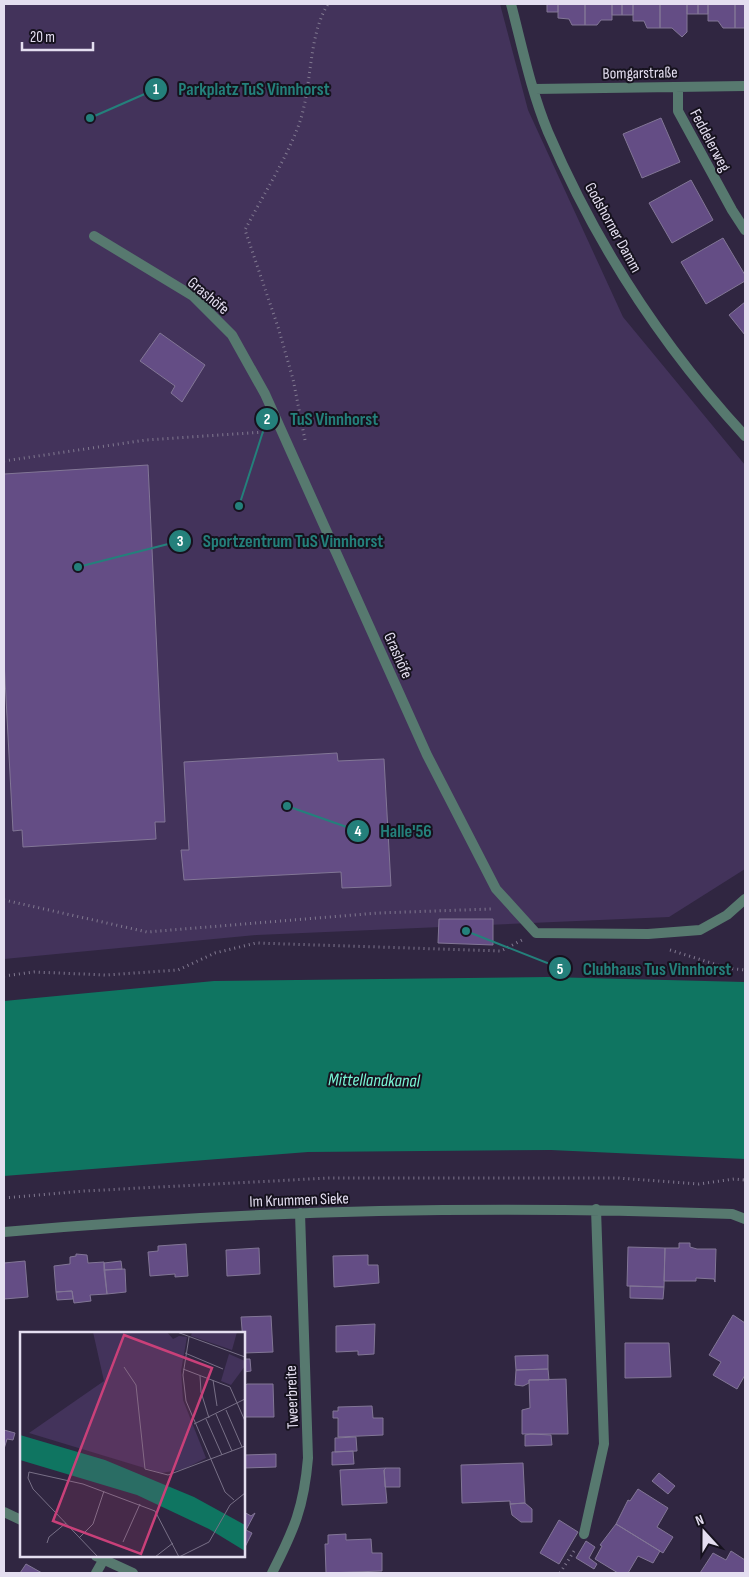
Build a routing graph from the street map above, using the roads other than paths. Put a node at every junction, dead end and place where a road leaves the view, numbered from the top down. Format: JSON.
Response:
{"nodes":[{"id":1,"x":511,"y":4,"type":"edge"},
{"id":2,"x":745,"y":86,"type":"edge"},
{"id":3,"x":678,"y":87,"type":"junction"},
{"id":4,"x":534,"y":89,"type":"junction"},
{"id":5,"x":745,"y":230,"type":"edge"},
{"id":6,"x":94,"y":236,"type":"dead end"},
{"id":7,"x":745,"y":436,"type":"edge"},
{"id":8,"x":745,"y":899,"type":"edge"},
{"id":9,"x":596,"y":1209,"type":"junction"},
{"id":10,"x":300,"y":1213,"type":"junction"},
{"id":11,"x":745,"y":1219,"type":"edge"},
{"id":12,"x":4,"y":1232,"type":"edge"},
{"id":13,"x":4,"y":1512,"type":"edge"},
{"id":14,"x":20,"y":1520,"type":"edge"},
{"id":15,"x":584,"y":1534,"type":"road end"},
{"id":16,"x":100,"y":1558,"type":"edge"},
{"id":17,"x":96,"y":1573,"type":"edge"},
{"id":18,"x":133,"y":1573,"type":"edge"},
{"id":19,"x":272,"y":1573,"type":"edge"}],
"edges":[{"from":1,"to":4,"type":"street","name":"Godshorner Damm"},
{"from":2,"to":3,"type":"street","name":"Bomgarstraße"},
{"from":3,"to":4,"type":"street","name":"Bomgarstraße"},
{"from":3,"to":5,"type":"street","name":"Feddelerweg"},
{"from":4,"to":7,"type":"street","name":"Godshorner Damm"},
{"from":6,"to":8,"type":"street","name":"Grashöfe"},
{"from":9,"to":10,"type":"street","name":"Im Krummen Sieke"},
{"from":9,"to":11,"type":"street","name":"Im Krummen Sieke"},
{"from":9,"to":15,"type":"street"},
{"from":10,"to":12,"type":"street","name":"Im Krummen Sieke"},
{"from":10,"to":19,"type":"street","name":"Tweerbreite"},
{"from":13,"to":14,"type":"street"},
{"from":16,"to":17,"type":"street"},
{"from":16,"to":18,"type":"street"}]}
